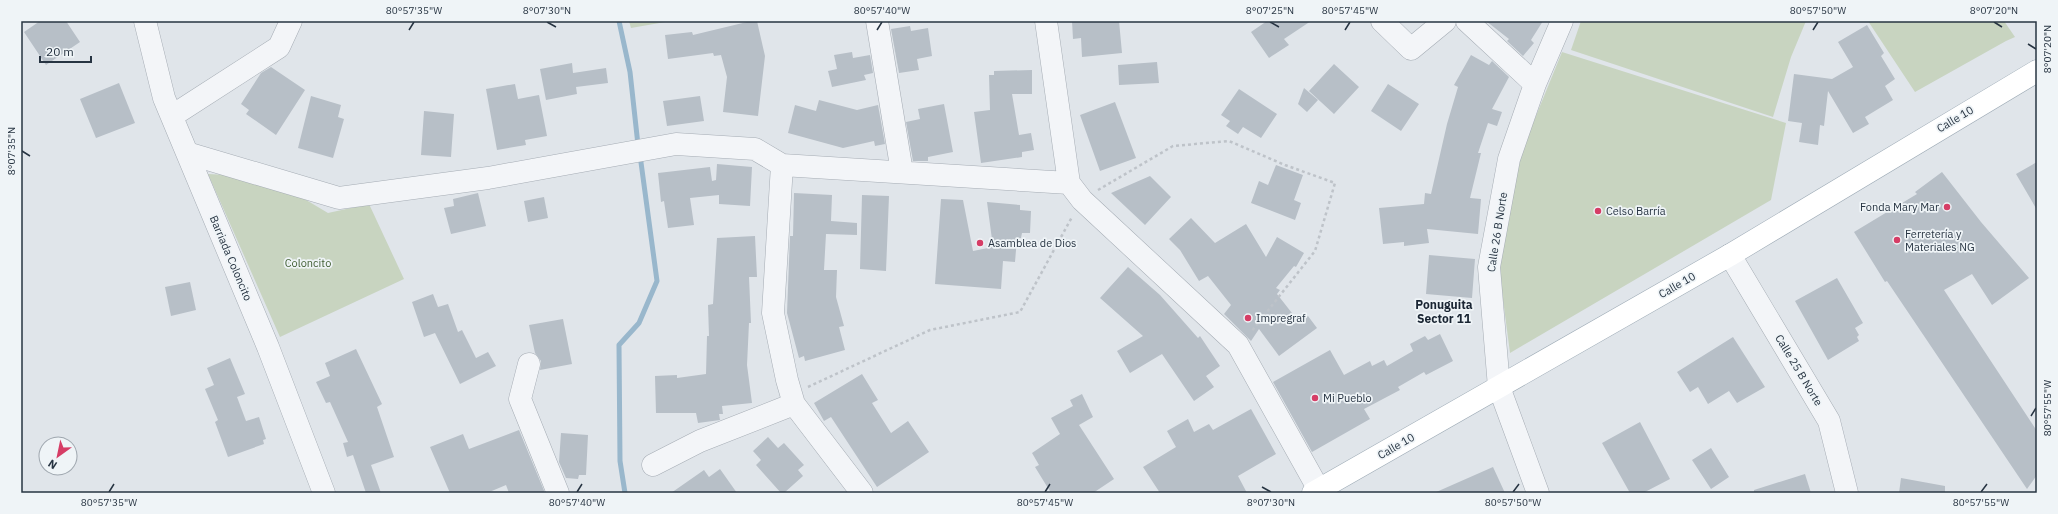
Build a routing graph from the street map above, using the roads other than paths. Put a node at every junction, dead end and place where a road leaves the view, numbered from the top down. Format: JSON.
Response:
{"nodes":[{"id":1,"x":145,"y":21,"type":"edge"},
{"id":2,"x":291,"y":21,"type":"edge"},
{"id":3,"x":877,"y":21,"type":"edge"},
{"id":4,"x":1046,"y":21,"type":"edge"},
{"id":5,"x":1382,"y":21,"type":"edge"},
{"id":6,"x":1445,"y":21,"type":"edge"},
{"id":7,"x":1467,"y":21,"type":"edge"},
{"id":8,"x":1562,"y":21,"type":"edge"},
{"id":9,"x":2037,"y":71,"type":"edge"},
{"id":10,"x":1535,"y":84,"type":"junction"},
{"id":11,"x":172,"y":116,"type":"junction"},
{"id":12,"x":187,"y":153,"type":"junction"},
{"id":13,"x":782,"y":165,"type":"junction"},
{"id":14,"x":902,"y":172,"type":"junction"},
{"id":15,"x":1076,"y":191,"type":"junction"},
{"id":16,"x":1730,"y":255,"type":"junction"},
{"id":17,"x":529,"y":364,"type":"dead end"},
{"id":18,"x":1499,"y":387,"type":"junction"},
{"id":19,"x":793,"y":400,"type":"junction"},
{"id":20,"x":653,"y":464,"type":"dead end"},
{"id":21,"x":1316,"y":492,"type":"edge"},
{"id":22,"x":324,"y":493,"type":"edge"},
{"id":23,"x":558,"y":493,"type":"edge"},
{"id":24,"x":862,"y":493,"type":"edge"},
{"id":25,"x":1538,"y":493,"type":"edge"},
{"id":26,"x":1847,"y":493,"type":"edge"}],
"edges":[{"from":1,"to":11,"type":"street","name":"Barriada Coloncito"},
{"from":2,"to":11,"type":"street"},
{"from":3,"to":14,"type":"street"},
{"from":4,"to":15,"type":"street"},
{"from":5,"to":6,"type":"street"},
{"from":7,"to":10,"type":"street"},
{"from":8,"to":10,"type":"street","name":"Calle 26 B Norte"},
{"from":9,"to":16,"type":"main road","name":"Calle 10"},
{"from":10,"to":18,"type":"street","name":"Calle 26 B Norte"},
{"from":11,"to":12,"type":"street","name":"Barriada Coloncito"},
{"from":12,"to":13,"type":"street"},
{"from":12,"to":22,"type":"street","name":"Barriada Coloncito"},
{"from":13,"to":14,"type":"street"},
{"from":13,"to":19,"type":"street"},
{"from":14,"to":15,"type":"street"},
{"from":15,"to":21,"type":"street"},
{"from":16,"to":18,"type":"main road","name":"Calle 10"},
{"from":16,"to":26,"type":"street","name":"Calle 25 B Norte"},
{"from":17,"to":23,"type":"street"},
{"from":18,"to":21,"type":"main road","name":"Calle 10"},
{"from":18,"to":25,"type":"street","name":"Calle 26 B Norte"},
{"from":19,"to":20,"type":"street"},
{"from":19,"to":24,"type":"street"}]}
